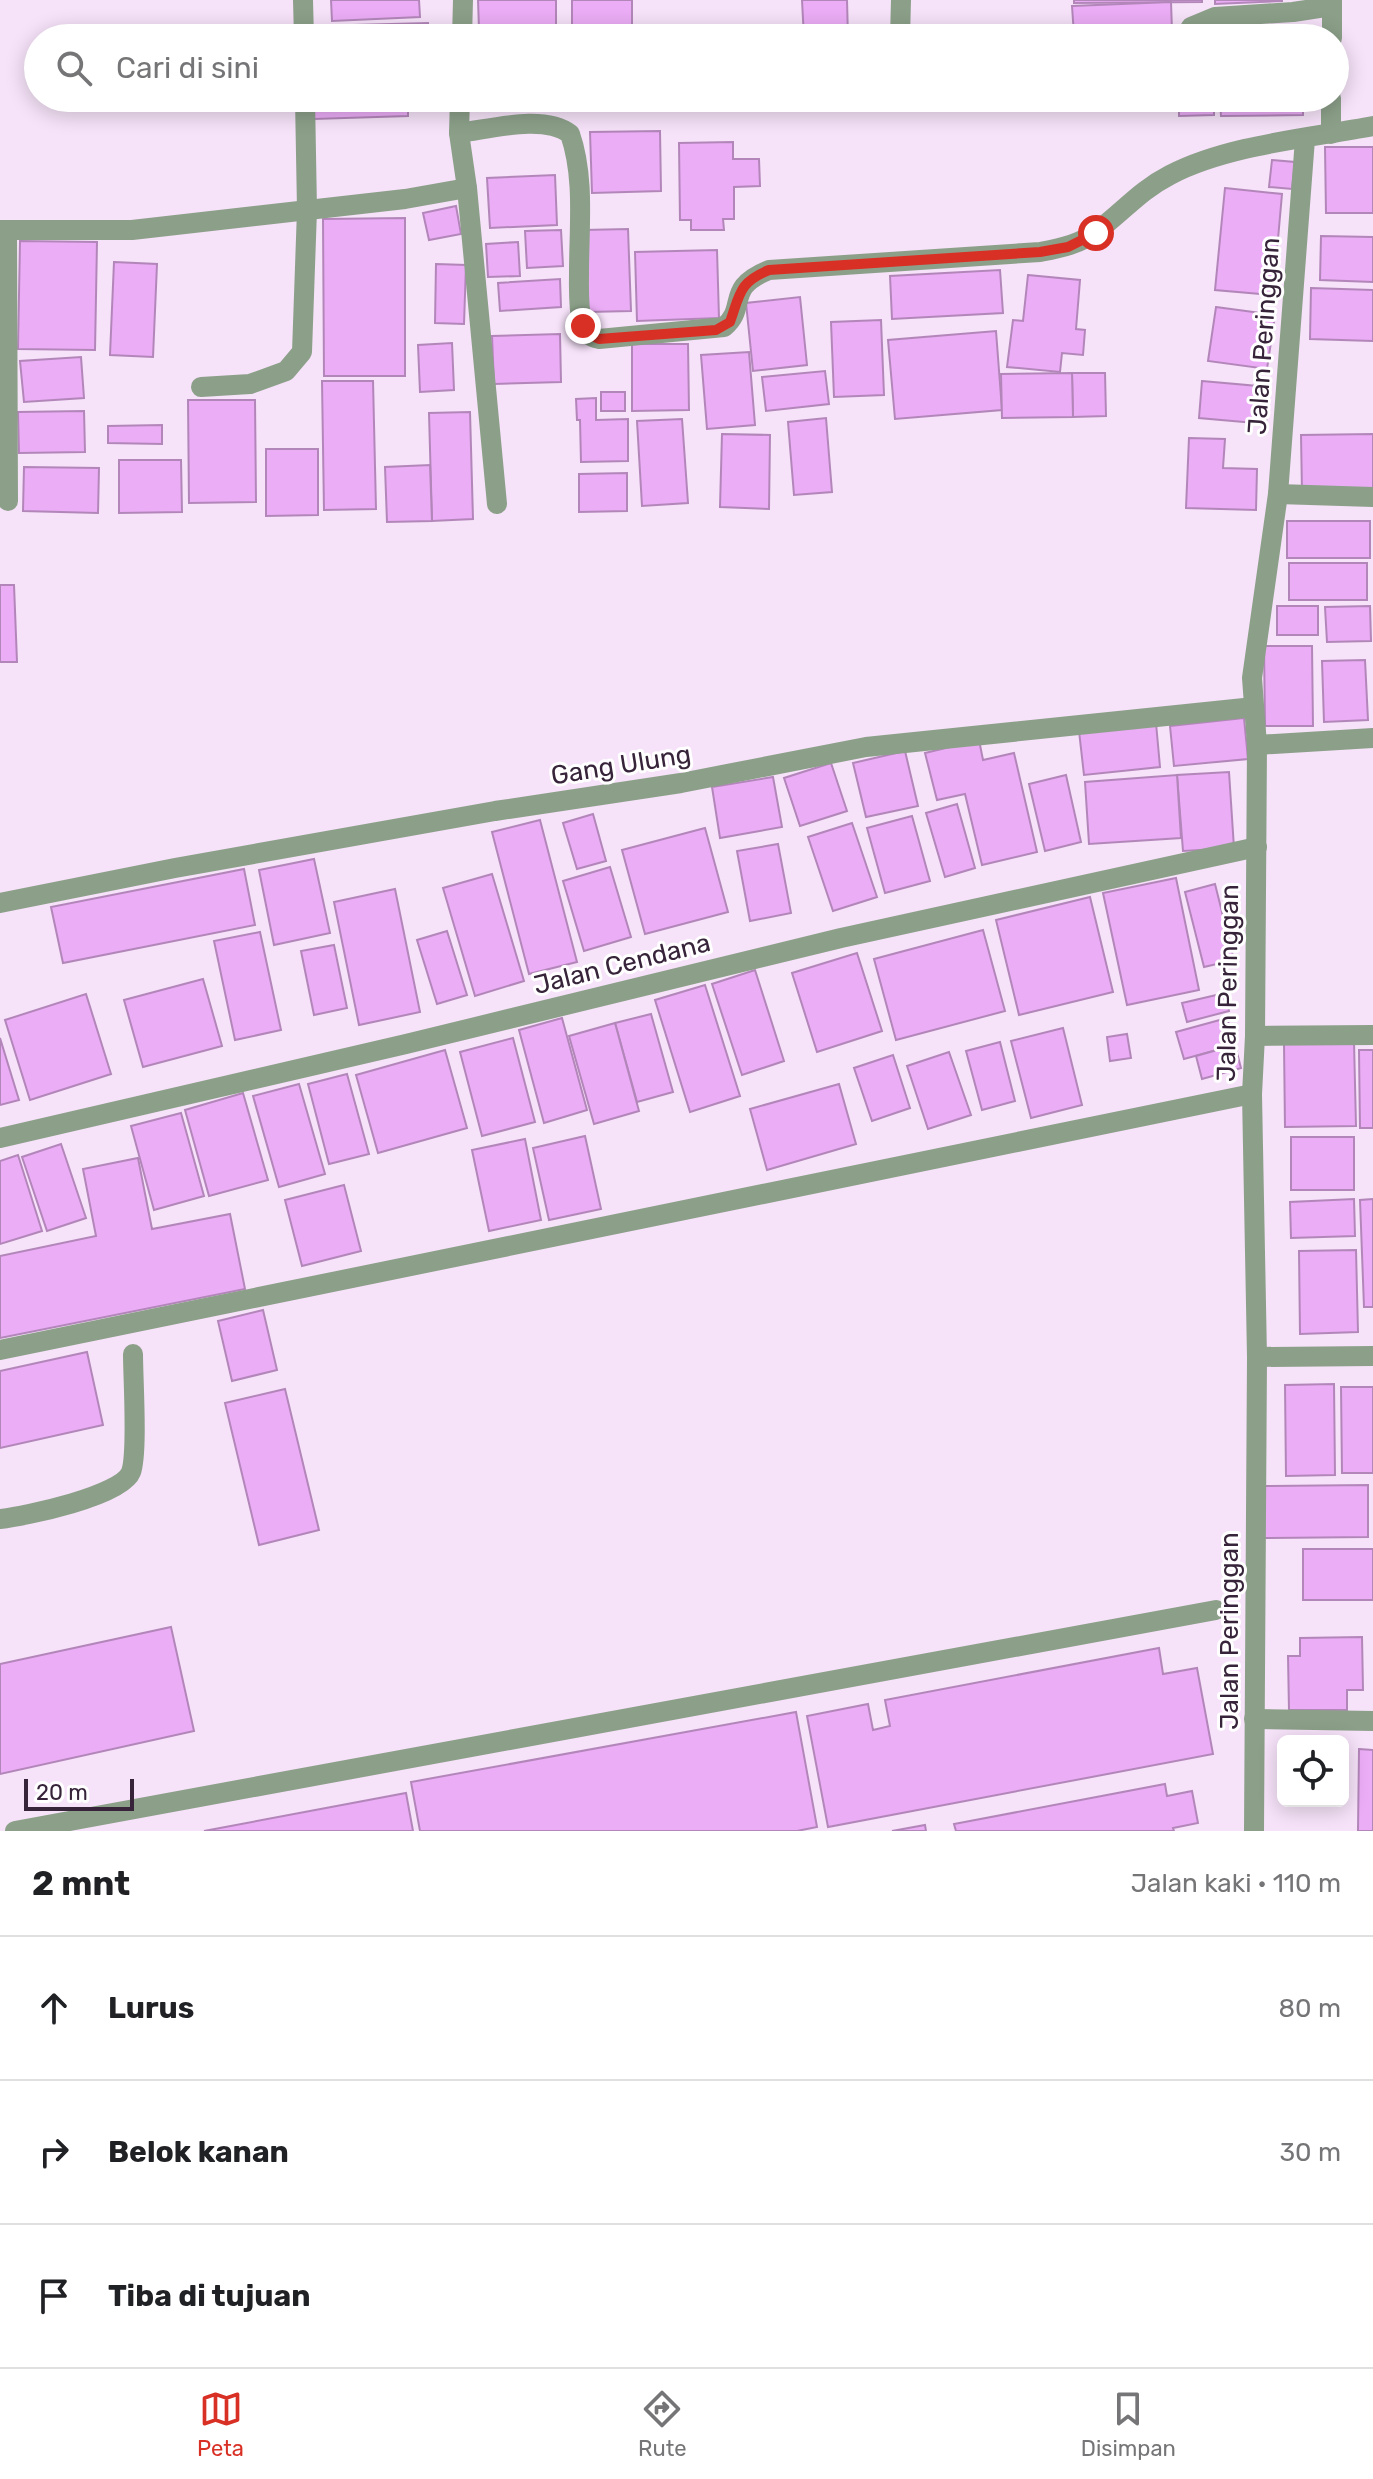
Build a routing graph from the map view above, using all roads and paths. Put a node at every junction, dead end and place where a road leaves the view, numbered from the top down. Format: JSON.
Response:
{"nodes":[{"id":1,"x":303,"y":0,"type":"edge"},
{"id":2,"x":463,"y":0,"type":"edge"},
{"id":3,"x":901,"y":0,"type":"edge"},
{"id":4,"x":1332,"y":3,"type":"edge"},
{"id":5,"x":304,"y":24,"type":"edge"},
{"id":6,"x":462,"y":24,"type":"edge"},
{"id":7,"x":900,"y":24,"type":"edge"},
{"id":8,"x":1198,"y":24,"type":"edge"},
{"id":9,"x":1332,"y":24,"type":"edge"},
{"id":10,"x":305,"y":112,"type":"edge"},
{"id":11,"x":460,"y":112,"type":"edge"},
{"id":12,"x":1331,"y":112,"type":"edge"},
{"id":13,"x":1373,"y":126,"type":"edge"},
{"id":14,"x":459,"y":133,"type":"junction"},
{"id":15,"x":1331,"y":134,"type":"junction"},
{"id":16,"x":1305,"y":139,"type":"junction"},
{"id":17,"x":467,"y":188,"type":"junction"},
{"id":18,"x":307,"y":210,"type":"junction"},
{"id":19,"x":3,"y":230,"type":"edge"},
{"id":20,"x":201,"y":387,"type":"dead end"},
{"id":21,"x":1278,"y":494,"type":"junction"},
{"id":22,"x":1373,"y":497,"type":"edge"},
{"id":23,"x":8,"y":501,"type":"dead end"},
{"id":24,"x":497,"y":504,"type":"dead end"},
{"id":25,"x":1254,"y":707,"type":"junction"},
{"id":26,"x":1373,"y":738,"type":"edge"},
{"id":27,"x":1257,"y":745,"type":"junction"},
{"id":28,"x":1257,"y":847,"type":"junction"},
{"id":29,"x":0,"y":903,"type":"edge"},
{"id":30,"x":1373,"y":1035,"type":"edge"},
{"id":31,"x":1255,"y":1036,"type":"junction"},
{"id":32,"x":1252,"y":1094,"type":"junction"},
{"id":33,"x":0,"y":1138,"type":"edge"},
{"id":34,"x":0,"y":1350,"type":"edge"},
{"id":35,"x":133,"y":1354,"type":"dead end"},
{"id":36,"x":1373,"y":1356,"type":"edge"},
{"id":37,"x":1257,"y":1357,"type":"junction"},
{"id":38,"x":0,"y":1519,"type":"edge"},
{"id":39,"x":1216,"y":1610,"type":"dead end"},
{"id":40,"x":1254,"y":1719,"type":"junction"},
{"id":41,"x":1373,"y":1721,"type":"edge"},
{"id":42,"x":15,"y":1831,"type":"edge"},
{"id":43,"x":1254,"y":1831,"type":"edge"}],
"edges":[{"from":1,"to":5,"type":"street"},
{"from":2,"to":6,"type":"street"},
{"from":3,"to":7,"type":"street"},
{"from":4,"to":8,"type":"street"},
{"from":4,"to":9,"type":"street"},
{"from":10,"to":18,"type":"street"},
{"from":11,"to":14,"type":"street"},
{"from":12,"to":15,"type":"street"},
{"from":13,"to":15,"type":"street"},
{"from":14,"to":16,"type":"street"},
{"from":14,"to":17,"type":"street"},
{"from":15,"to":16,"type":"street"},
{"from":16,"to":21,"type":"street","name":"Jalan Peringgan"},
{"from":17,"to":18,"type":"street"},
{"from":17,"to":24,"type":"street"},
{"from":18,"to":19,"type":"street"},
{"from":18,"to":20,"type":"street"},
{"from":19,"to":23,"type":"street"},
{"from":21,"to":22,"type":"street"},
{"from":21,"to":25,"type":"street","name":"Jalan Peringgan"},
{"from":25,"to":27,"type":"street","name":"Jalan Peringgan"},
{"from":25,"to":29,"type":"street","name":"Gang Ulung"},
{"from":26,"to":27,"type":"street"},
{"from":27,"to":28,"type":"street","name":"Jalan Peringgan"},
{"from":28,"to":31,"type":"street","name":"Jalan Peringgan"},
{"from":28,"to":33,"type":"street","name":"Jalan Cendana"},
{"from":30,"to":31,"type":"street"},
{"from":31,"to":32,"type":"street","name":"Jalan Peringgan"},
{"from":32,"to":34,"type":"street"},
{"from":32,"to":37,"type":"street","name":"Jalan Peringgan"},
{"from":35,"to":38,"type":"street"},
{"from":36,"to":37,"type":"street"},
{"from":37,"to":40,"type":"street","name":"Jalan Peringgan"},
{"from":39,"to":42,"type":"street"},
{"from":40,"to":41,"type":"street"},
{"from":40,"to":43,"type":"street","name":"Jalan Peringgan"}]}
